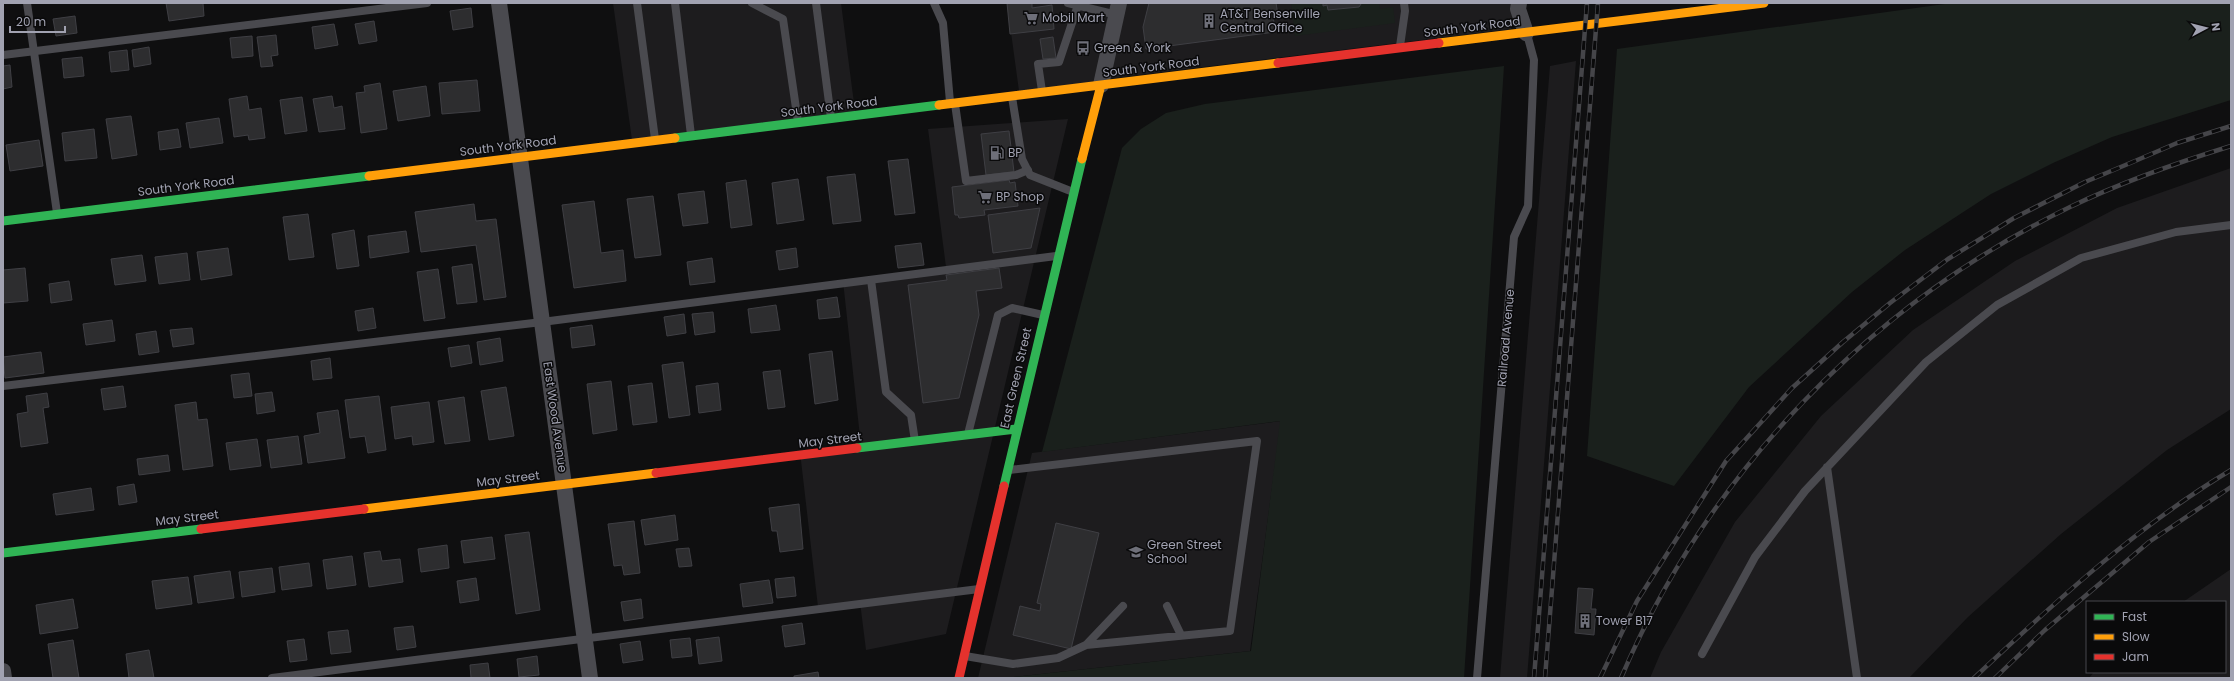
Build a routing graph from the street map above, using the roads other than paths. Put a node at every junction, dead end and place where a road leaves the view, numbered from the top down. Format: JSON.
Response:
{"nodes":[{"id":1,"x":27,"y":3,"type":"edge"},
{"id":2,"x":427,"y":3,"type":"edge"},
{"id":3,"x":499,"y":3,"type":"edge"},
{"id":4,"x":637,"y":3,"type":"edge"},
{"id":5,"x":675,"y":3,"type":"edge"},
{"id":6,"x":752,"y":3,"type":"edge"},
{"id":7,"x":816,"y":3,"type":"edge"},
{"id":8,"x":934,"y":3,"type":"edge"},
{"id":9,"x":1068,"y":3,"type":"edge"},
{"id":10,"x":1404,"y":3,"type":"edge"},
{"id":11,"x":1519,"y":3,"type":"edge"},
{"id":12,"x":1764,"y":3,"type":"edge"},
{"id":13,"x":1078,"y":5,"type":"junction"},
{"id":14,"x":1118,"y":9,"type":"edge"},
{"id":15,"x":1659,"y":10,"type":"edge"},
{"id":16,"x":1526,"y":33,"type":"junction"},
{"id":17,"x":1400,"y":49,"type":"junction"},
{"id":18,"x":33,"y":51,"type":"junction"},
{"id":19,"x":3,"y":55,"type":"edge"},
{"id":20,"x":1101,"y":85,"type":"junction"},
{"id":21,"x":1042,"y":93,"type":"junction"},
{"id":22,"x":1012,"y":96,"type":"junction"},
{"id":23,"x":953,"y":103,"type":"junction"},
{"id":24,"x":831,"y":119,"type":"junction"},
{"id":25,"x":798,"y":123,"type":"junction"},
{"id":26,"x":691,"y":136,"type":"junction"},
{"id":27,"x":655,"y":140,"type":"junction"},
{"id":28,"x":519,"y":157,"type":"junction"},
{"id":29,"x":1028,"y":170,"type":"junction"},
{"id":30,"x":1074,"y":192,"type":"junction"},
{"id":31,"x":58,"y":214,"type":"junction"},
{"id":32,"x":3,"y":220,"type":"edge"},
{"id":33,"x":2231,"y":224,"type":"edge"},
{"id":34,"x":1058,"y":256,"type":"junction"},
{"id":35,"x":871,"y":280,"type":"junction"},
{"id":36,"x":1044,"y":315,"type":"junction"},
{"id":37,"x":542,"y":322,"type":"junction"},
{"id":38,"x":3,"y":386,"type":"edge"},
{"id":39,"x":1016,"y":429,"type":"junction"},
{"id":40,"x":967,"y":435,"type":"junction"},
{"id":41,"x":915,"y":442,"type":"junction"},
{"id":42,"x":1827,"y":467,"type":"junction"},
{"id":43,"x":1006,"y":471,"type":"junction"},
{"id":44,"x":565,"y":484,"type":"junction"},
{"id":45,"x":3,"y":553,"type":"edge"},
{"id":46,"x":980,"y":589,"type":"junction"},
{"id":47,"x":1123,"y":606,"type":"dead end"},
{"id":48,"x":1167,"y":606,"type":"dead end"},
{"id":49,"x":1181,"y":635,"type":"junction"},
{"id":50,"x":585,"y":640,"type":"junction"},
{"id":51,"x":1086,"y":645,"type":"junction"},
{"id":52,"x":1702,"y":654,"type":"dead end"},
{"id":53,"x":964,"y":656,"type":"junction"},
{"id":54,"x":3,"y":671,"type":"edge"},
{"id":55,"x":4,"y":678,"type":"edge"},
{"id":56,"x":272,"y":678,"type":"edge"},
{"id":57,"x":590,"y":678,"type":"edge"},
{"id":58,"x":958,"y":678,"type":"edge"},
{"id":59,"x":1477,"y":678,"type":"edge"},
{"id":60,"x":1857,"y":678,"type":"edge"}],
"edges":[{"from":1,"to":18,"type":"lane"},
{"from":2,"to":18,"type":"lane"},
{"from":3,"to":28,"type":"street","name":"East Wood Avenue"},
{"from":4,"to":27,"type":"lane"},
{"from":5,"to":26,"type":"lane"},
{"from":6,"to":25,"type":"lane"},
{"from":7,"to":24,"type":"lane"},
{"from":8,"to":23,"type":"lane"},
{"from":9,"to":13,"type":"lane"},
{"from":10,"to":17,"type":"lane"},
{"from":11,"to":16,"type":"street","name":"Railroad Avenue"},
{"from":12,"to":15,"type":"main road","name":"South York Road"},
{"from":13,"to":14,"type":"lane"},
{"from":13,"to":21,"type":"lane"},
{"from":14,"to":20,"type":"street"},
{"from":15,"to":16,"type":"main road","name":"South York Road"},
{"from":16,"to":17,"type":"main road","name":"South York Road"},
{"from":16,"to":59,"type":"lane","name":"Railroad Avenue"},
{"from":17,"to":20,"type":"main road","name":"South York Road"},
{"from":18,"to":19,"type":"lane"},
{"from":18,"to":31,"type":"lane"},
{"from":20,"to":21,"type":"main road","name":"South York Road"},
{"from":20,"to":30,"type":"main road","name":"East Green Street"},
{"from":21,"to":22,"type":"main road","name":"South York Road"},
{"from":22,"to":23,"type":"main road","name":"South York Road"},
{"from":22,"to":29,"type":"lane"},
{"from":23,"to":24,"type":"main road","name":"South York Road"},
{"from":23,"to":29,"type":"lane"},
{"from":24,"to":25,"type":"main road","name":"South York Road"},
{"from":25,"to":26,"type":"main road","name":"South York Road"},
{"from":26,"to":27,"type":"main road","name":"South York Road"},
{"from":27,"to":28,"type":"main road","name":"South York Road"},
{"from":28,"to":31,"type":"main road","name":"South York Road"},
{"from":28,"to":37,"type":"street","name":"East Wood Avenue"},
{"from":29,"to":30,"type":"lane"},
{"from":30,"to":34,"type":"main road","name":"East Green Street"},
{"from":31,"to":32,"type":"main road","name":"South York Road"},
{"from":33,"to":42,"type":"lane"},
{"from":34,"to":35,"type":"lane"},
{"from":34,"to":36,"type":"main road","name":"East Green Street"},
{"from":35,"to":37,"type":"lane"},
{"from":35,"to":41,"type":"lane"},
{"from":36,"to":39,"type":"main road","name":"East Green Street"},
{"from":36,"to":40,"type":"lane"},
{"from":37,"to":38,"type":"lane"},
{"from":37,"to":44,"type":"street","name":"East Wood Avenue"},
{"from":39,"to":40,"type":"main road","name":"May Street"},
{"from":39,"to":43,"type":"main road","name":"East Green Street"},
{"from":40,"to":41,"type":"main road","name":"May Street"},
{"from":41,"to":44,"type":"main road","name":"May Street"},
{"from":42,"to":52,"type":"lane"},
{"from":42,"to":60,"type":"lane"},
{"from":43,"to":46,"type":"main road","name":"East Green Street"},
{"from":43,"to":49,"type":"lane"},
{"from":44,"to":45,"type":"main road","name":"May Street"},
{"from":44,"to":50,"type":"street","name":"East Wood Avenue"},
{"from":46,"to":50,"type":"lane"},
{"from":46,"to":53,"type":"main road","name":"East Green Street"},
{"from":47,"to":51,"type":"lane"},
{"from":48,"to":49,"type":"lane"},
{"from":49,"to":51,"type":"lane"},
{"from":50,"to":56,"type":"lane"},
{"from":50,"to":57,"type":"street","name":"East Wood Avenue"},
{"from":51,"to":53,"type":"lane"},
{"from":53,"to":58,"type":"main road","name":"East Green Street"},
{"from":54,"to":55,"type":"street"}]}
